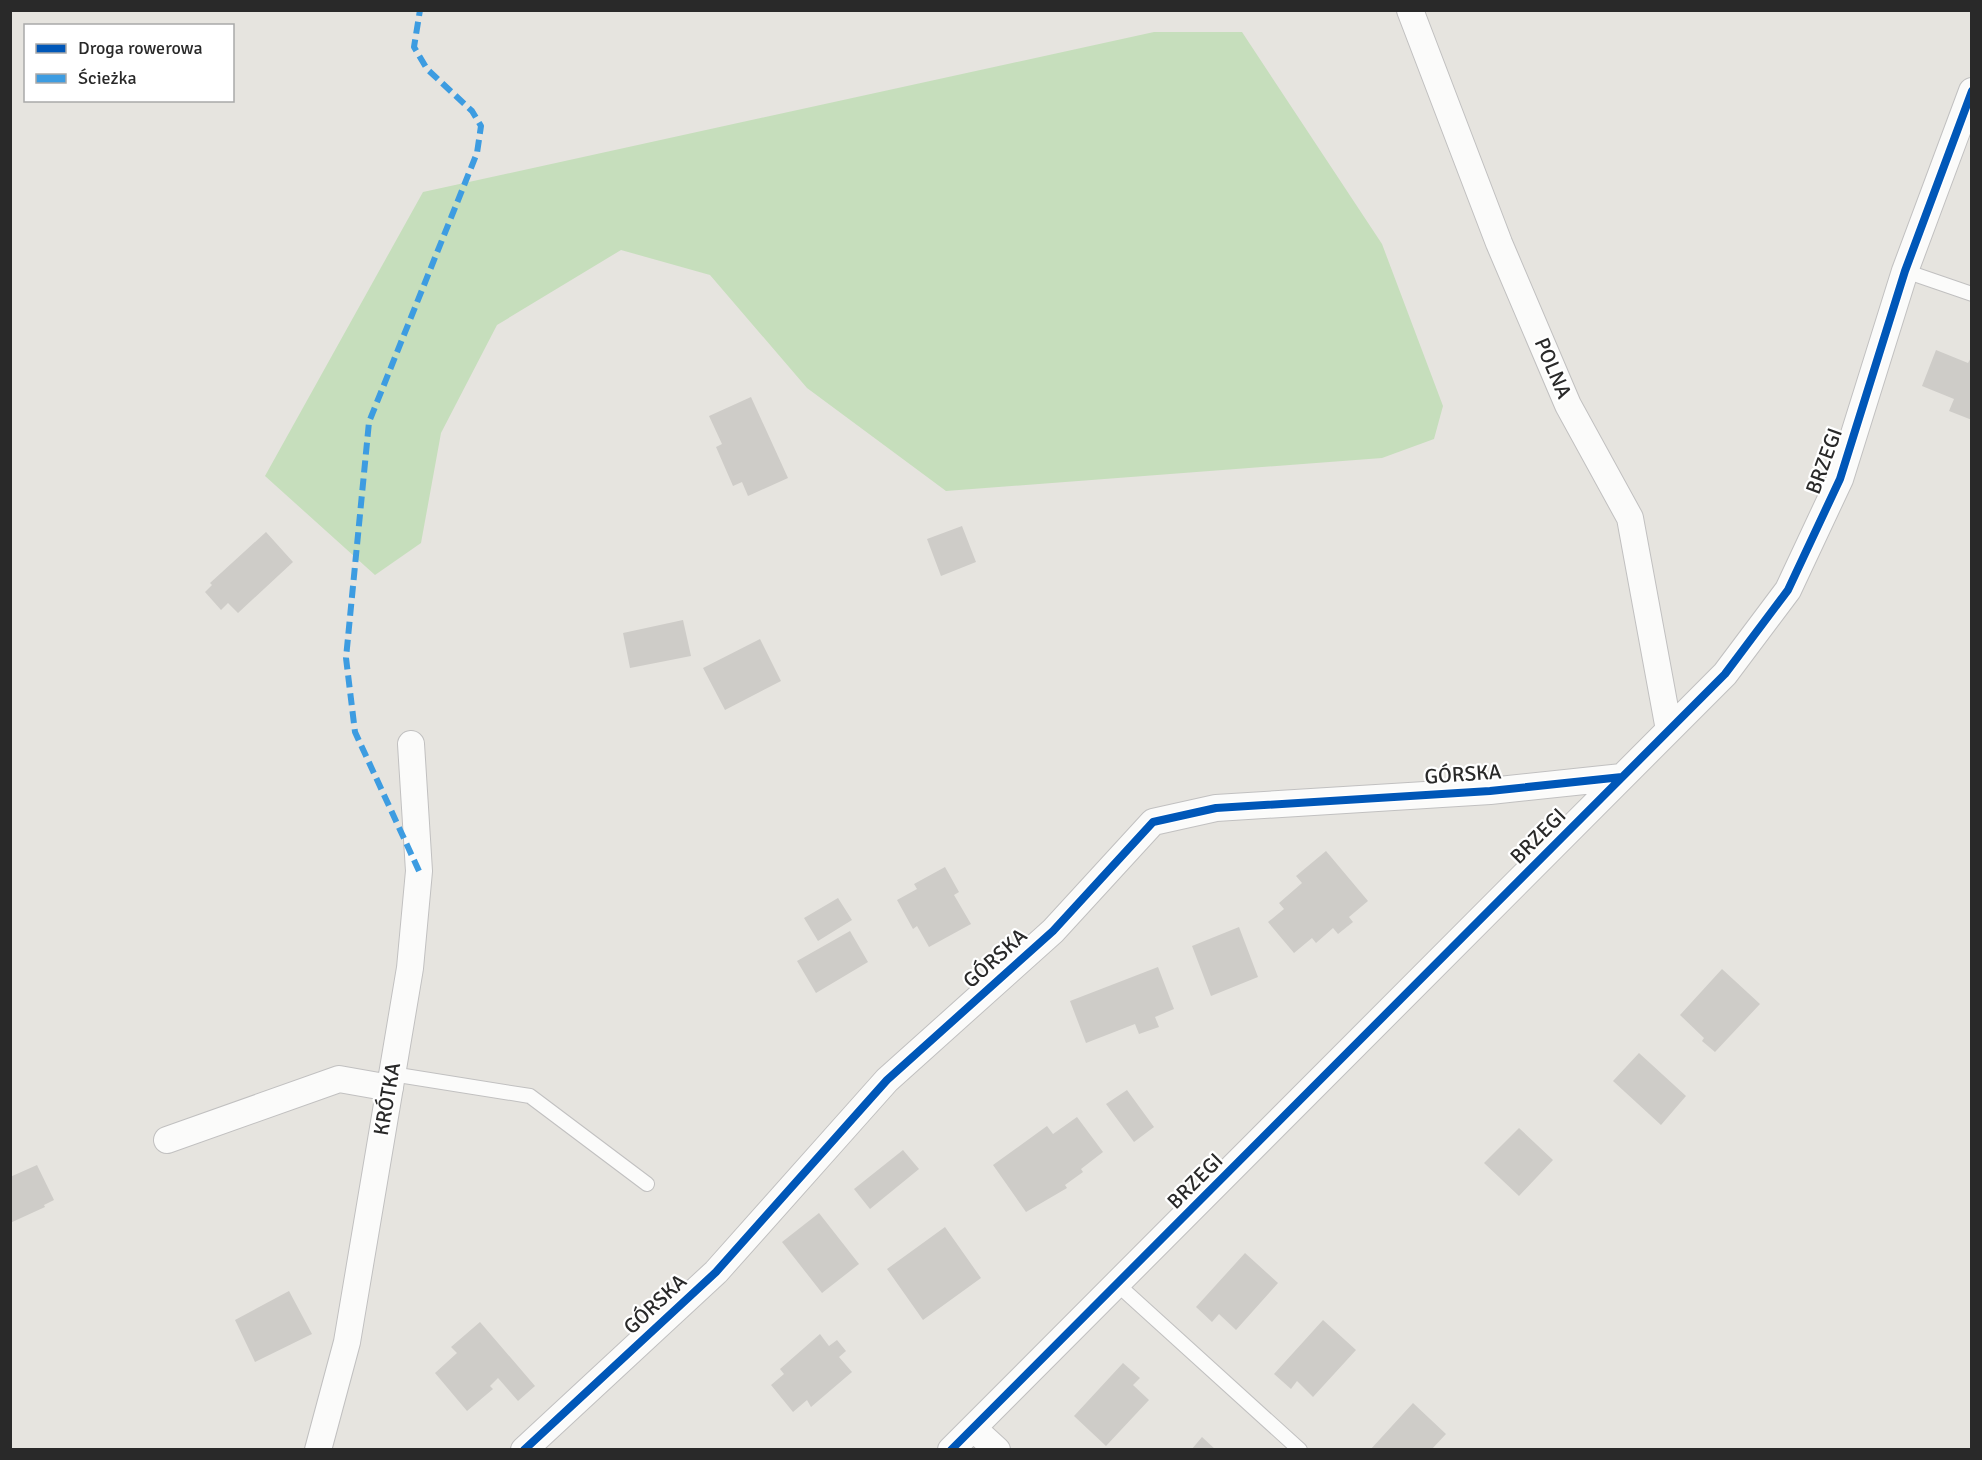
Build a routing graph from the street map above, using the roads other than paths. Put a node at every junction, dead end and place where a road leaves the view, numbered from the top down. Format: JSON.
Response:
{"nodes":[{"id":1,"x":1410,"y":10,"type":"edge"},
{"id":2,"x":1971,"y":91,"type":"edge"},
{"id":3,"x":1905,"y":271,"type":"junction"},
{"id":4,"x":1971,"y":294,"type":"edge"},
{"id":5,"x":1669,"y":730,"type":"junction"},
{"id":6,"x":411,"y":744,"type":"dead end"},
{"id":7,"x":1622,"y":777,"type":"junction"},
{"id":8,"x":391,"y":1081,"type":"junction"},
{"id":9,"x":167,"y":1140,"type":"dead end"},
{"id":10,"x":647,"y":1184,"type":"dead end"},
{"id":11,"x":1117,"y":1284,"type":"junction"},
{"id":12,"x":973,"y":1428,"type":"junction"},
{"id":13,"x":318,"y":1449,"type":"edge"},
{"id":14,"x":524,"y":1449,"type":"edge"},
{"id":15,"x":951,"y":1449,"type":"edge"},
{"id":16,"x":998,"y":1449,"type":"edge"},
{"id":17,"x":1300,"y":1449,"type":"edge"}],
"edges":[{"from":1,"to":5,"type":"street","name":"POLNA"},
{"from":2,"to":3,"type":"street","name":"BRZEGI"},
{"from":3,"to":4,"type":"lane"},
{"from":3,"to":5,"type":"street","name":"BRZEGI"},
{"from":5,"to":7,"type":"street","name":"BRZEGI"},
{"from":6,"to":8,"type":"street","name":"KRÓTKA"},
{"from":7,"to":11,"type":"street","name":"BRZEGI"},
{"from":7,"to":14,"type":"street","name":"GÓRSKA"},
{"from":8,"to":9,"type":"street"},
{"from":8,"to":10,"type":"lane"},
{"from":8,"to":13,"type":"street","name":"KRÓTKA"},
{"from":11,"to":12,"type":"street","name":"BRZEGI"},
{"from":11,"to":17,"type":"lane"},
{"from":12,"to":15,"type":"street","name":"BRZEGI"},
{"from":12,"to":16,"type":"street"}]}
